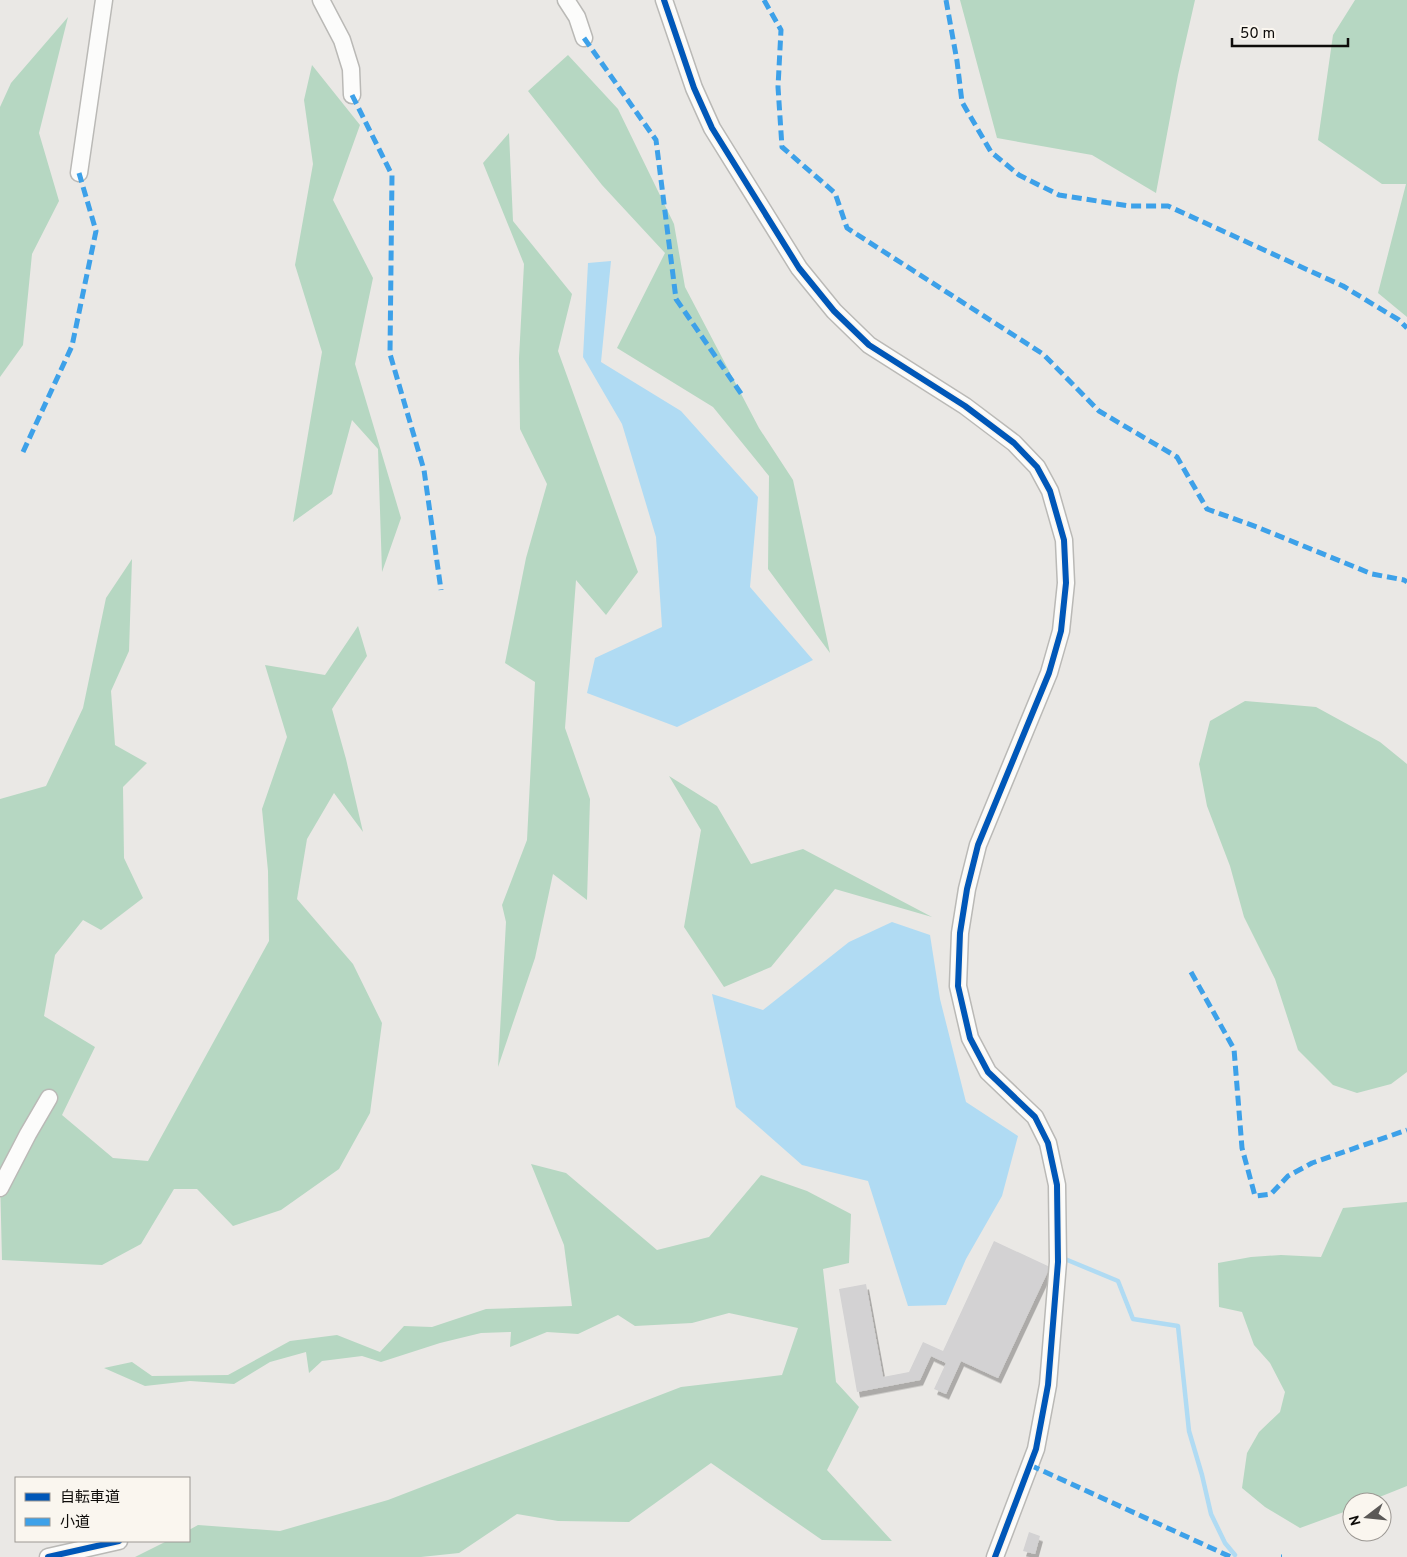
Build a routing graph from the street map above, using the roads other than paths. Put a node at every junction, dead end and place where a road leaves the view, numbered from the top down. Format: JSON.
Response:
{"nodes":[{"id":1,"x":104,"y":0,"type":"edge"},
{"id":2,"x":321,"y":0,"type":"edge"},
{"id":3,"x":566,"y":0,"type":"edge"},
{"id":4,"x":664,"y":0,"type":"edge"},
{"id":5,"x":584,"y":38,"type":"dead end"},
{"id":6,"x":352,"y":95,"type":"dead end"},
{"id":7,"x":79,"y":173,"type":"dead end"},
{"id":8,"x":49,"y":1098,"type":"dead end"},
{"id":9,"x":0,"y":1188,"type":"edge"},
{"id":10,"x":115,"y":1542,"type":"edge"},
{"id":11,"x":48,"y":1557,"type":"edge"},
{"id":12,"x":994,"y":1557,"type":"edge"}],
"edges":[{"from":1,"to":7,"type":"street"},
{"from":2,"to":6,"type":"street"},
{"from":3,"to":5,"type":"street"},
{"from":4,"to":12,"type":"street"},
{"from":8,"to":9,"type":"street"},
{"from":10,"to":11,"type":"street"}]}
